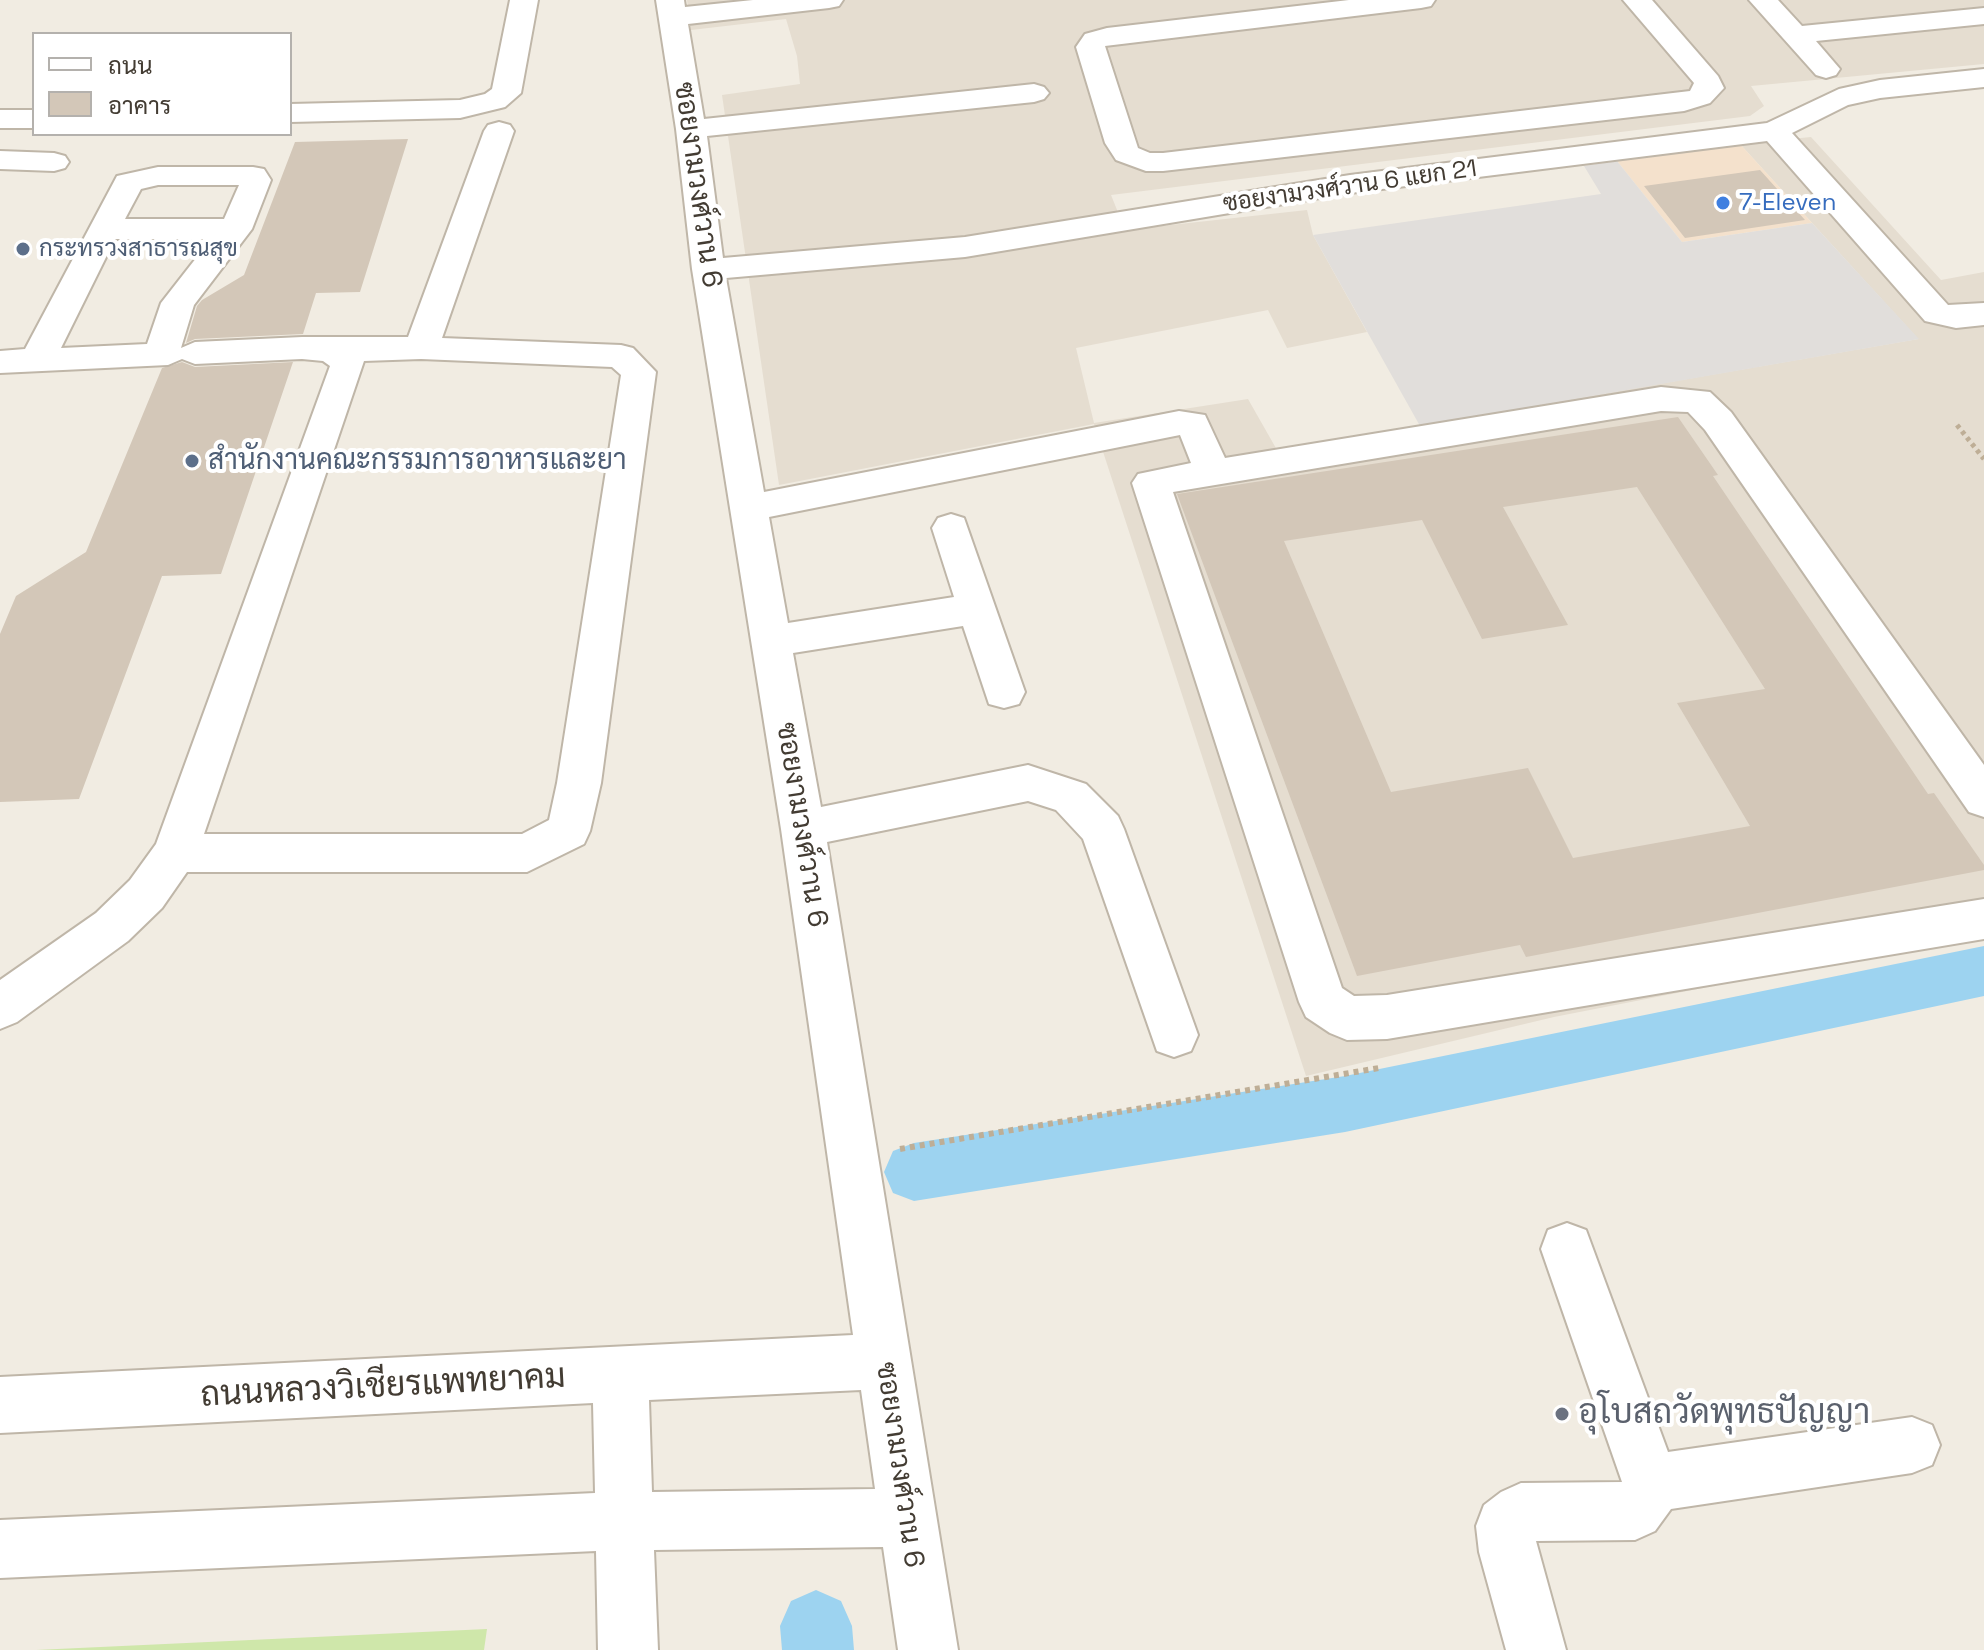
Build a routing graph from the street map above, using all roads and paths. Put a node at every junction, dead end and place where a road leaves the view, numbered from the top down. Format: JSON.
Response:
{"nodes":[{"id":1,"x":524,"y":0,"type":"edge"},
{"id":2,"x":1421,"y":0,"type":"edge"},
{"id":3,"x":1637,"y":0,"type":"edge"},
{"id":4,"x":1763,"y":0,"type":"edge"},
{"id":5,"x":1926,"y":0,"type":"edge"},
{"id":6,"x":810,"y":1,"type":"edge"},
{"id":7,"x":671,"y":9,"type":"edge"},
{"id":8,"x":1984,"y":16,"type":"edge"},
{"id":9,"x":1946,"y":20,"type":"junction"},
{"id":10,"x":1795,"y":35,"type":"junction"},
{"id":11,"x":1826,"y":69,"type":"dead end"},
{"id":12,"x":1984,"y":78,"type":"edge"},
{"id":13,"x":1034,"y":93,"type":"dead end"},
{"id":14,"x":292,"y":113,"type":"edge"},
{"id":15,"x":0,"y":119,"type":"edge"},
{"id":16,"x":32,"y":119,"type":"edge"},
{"id":17,"x":691,"y":129,"type":"junction"},
{"id":18,"x":499,"y":131,"type":"dead end"},
{"id":19,"x":1774,"y":131,"type":"junction"},
{"id":20,"x":1324,"y":144,"type":"junction"},
{"id":21,"x":0,"y":160,"type":"edge"},
{"id":22,"x":54,"y":162,"type":"dead end"},
{"id":23,"x":1350,"y":184,"type":"junction"},
{"id":24,"x":104,"y":229,"type":"junction"},
{"id":25,"x":236,"y":229,"type":"junction"},
{"id":26,"x":708,"y":269,"type":"junction"},
{"id":27,"x":1984,"y":314,"type":"edge"},
{"id":28,"x":421,"y":348,"type":"junction"},
{"id":29,"x":332,"y":350,"type":"junction"},
{"id":30,"x":175,"y":354,"type":"junction"},
{"id":31,"x":0,"y":362,"type":"edge"},
{"id":32,"x":36,"y":362,"type":"junction"},
{"id":33,"x":1957,"y":425,"type":"dead end"},
{"id":34,"x":1984,"y":459,"type":"edge"},
{"id":35,"x":1213,"y":473,"type":"junction"},
{"id":36,"x":749,"y":508,"type":"junction"},
{"id":37,"x":951,"y":528,"type":"dead end"},
{"id":38,"x":976,"y":609,"type":"junction"},
{"id":39,"x":772,"y":641,"type":"junction"},
{"id":40,"x":1004,"y":692,"type":"dead end"},
{"id":41,"x":1984,"y":799,"type":"edge"},
{"id":42,"x":803,"y":829,"type":"junction"},
{"id":43,"x":175,"y":853,"type":"junction"},
{"id":44,"x":1984,"y":919,"type":"edge"},
{"id":45,"x":0,"y":1007,"type":"edge"},
{"id":46,"x":1174,"y":1035,"type":"dead end"},
{"id":47,"x":1567,"y":1249,"type":"dead end"},
{"id":48,"x":866,"y":1362,"type":"junction"},
{"id":49,"x":620,"y":1376,"type":"junction"},
{"id":50,"x":0,"y":1405,"type":"edge"},
{"id":51,"x":1912,"y":1445,"type":"dead end"},
{"id":52,"x":1651,"y":1483,"type":"junction"},
{"id":53,"x":906,"y":1516,"type":"junction"},
{"id":54,"x":625,"y":1521,"type":"junction"},
{"id":55,"x":0,"y":1549,"type":"edge"},
{"id":56,"x":628,"y":1650,"type":"edge"},
{"id":57,"x":928,"y":1650,"type":"edge"},
{"id":58,"x":1536,"y":1650,"type":"edge"}],
"edges":[{"from":1,"to":14,"type":"street"},
{"from":2,"to":20,"type":"street"},
{"from":3,"to":20,"type":"street"},
{"from":4,"to":10,"type":"street"},
{"from":5,"to":9,"type":"street"},
{"from":6,"to":7,"type":"street"},
{"from":7,"to":17,"type":"street","name":"ซอยงามวงศ์วาน 6"},
{"from":8,"to":9,"type":"street"},
{"from":9,"to":10,"type":"street"},
{"from":10,"to":11,"type":"street"},
{"from":12,"to":19,"type":"street","name":"ซอยงามวงศ์วาน 6 แยก 21"},
{"from":13,"to":17,"type":"street"},
{"from":15,"to":16,"type":"street"},
{"from":17,"to":26,"type":"street","name":"ซอยงามวงศ์วาน 6"},
{"from":18,"to":28,"type":"street"},
{"from":19,"to":23,"type":"street","name":"ซอยงามวงศ์วาน 6 แยก 21"},
{"from":19,"to":27,"type":"street"},
{"from":20,"to":23,"type":"street"},
{"from":21,"to":22,"type":"street"},
{"from":23,"to":26,"type":"street","name":"ซอยงามวงศ์วาน 6 แยก 21"},
{"from":24,"to":25,"type":"street"},
{"from":24,"to":25,"type":"street"},
{"from":24,"to":32,"type":"street"},
{"from":25,"to":30,"type":"street"},
{"from":26,"to":36,"type":"street","name":"ซอยงามวงศ์วาน 6"},
{"from":28,"to":29,"type":"street"},
{"from":28,"to":43,"type":"street"},
{"from":29,"to":30,"type":"street"},
{"from":29,"to":43,"type":"street"},
{"from":30,"to":32,"type":"street"},
{"from":31,"to":32,"type":"street"},
{"from":33,"to":34,"type":"path"},
{"from":35,"to":36,"type":"street"},
{"from":35,"to":41,"type":"street"},
{"from":35,"to":44,"type":"street"},
{"from":36,"to":39,"type":"street","name":"ซอยงามวงศ์วาน 6"},
{"from":37,"to":38,"type":"street"},
{"from":38,"to":39,"type":"street"},
{"from":38,"to":40,"type":"street"},
{"from":39,"to":42,"type":"street","name":"ซอยงามวงศ์วาน 6"},
{"from":42,"to":46,"type":"street"},
{"from":42,"to":48,"type":"street","name":"ซอยงามวงศ์วาน 6"},
{"from":43,"to":45,"type":"street"},
{"from":47,"to":52,"type":"street"},
{"from":48,"to":49,"type":"street","name":"ถนนหลวงวิเชียรแพทยาคม"},
{"from":48,"to":53,"type":"street","name":"ซอยงามวงศ์วาน 6"},
{"from":49,"to":50,"type":"street","name":"ถนนหลวงวิเชียรแพทยาคม"},
{"from":49,"to":54,"type":"street"},
{"from":51,"to":52,"type":"street"},
{"from":52,"to":58,"type":"street"},
{"from":53,"to":54,"type":"street"},
{"from":53,"to":57,"type":"street","name":"ซอยงามวงศ์วาน 6"},
{"from":54,"to":55,"type":"street"},
{"from":54,"to":56,"type":"street"}]}
